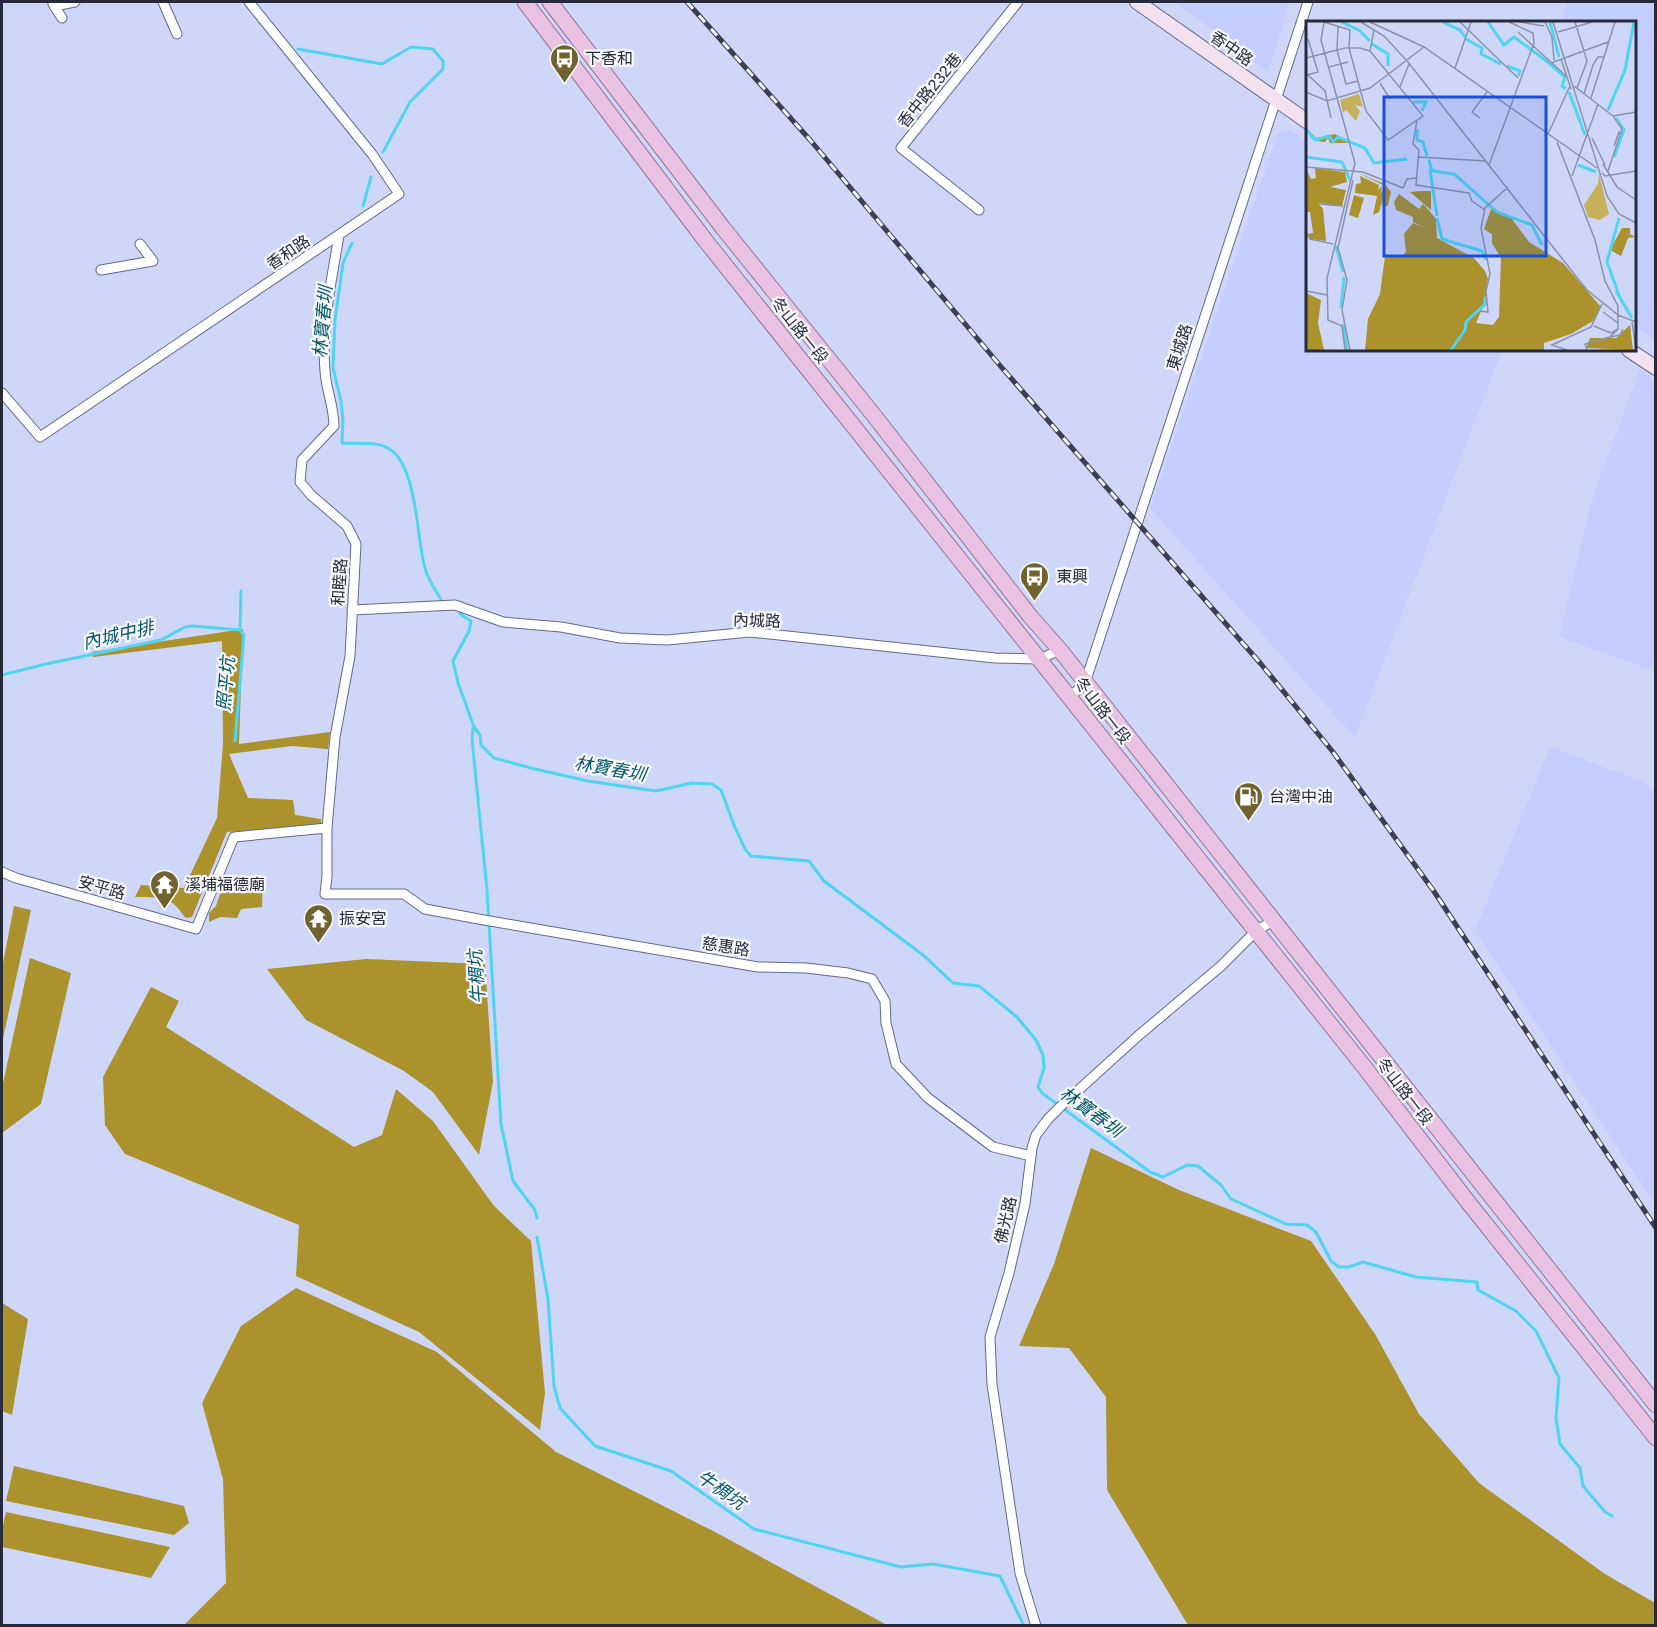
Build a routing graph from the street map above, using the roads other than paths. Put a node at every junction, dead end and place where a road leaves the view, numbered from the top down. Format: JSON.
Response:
{"nodes":[{"id":1,"x":75,"y":2,"type":"edge"},
{"id":2,"x":163,"y":2,"type":"edge"},
{"id":3,"x":249,"y":2,"type":"edge"},
{"id":4,"x":525,"y":2,"type":"edge"},
{"id":5,"x":550,"y":2,"type":"edge"},
{"id":6,"x":1018,"y":2,"type":"edge"},
{"id":7,"x":1137,"y":2,"type":"edge"},
{"id":8,"x":1308,"y":2,"type":"edge"},
{"id":9,"x":53,"y":4,"type":"edge"},
{"id":10,"x":62,"y":18,"type":"dead end"},
{"id":11,"x":177,"y":34,"type":"dead end"},
{"id":12,"x":588,"y":51,"type":"junction"},
{"id":13,"x":572,"y":62,"type":"junction"},
{"id":14,"x":1275,"y":99,"type":"junction"},
{"id":15,"x":1306,"y":121,"type":"edge"},
{"id":16,"x":979,"y":210,"type":"dead end"},
{"id":17,"x":723,"y":228,"type":"junction"},
{"id":18,"x":339,"y":235,"type":"junction"},
{"id":19,"x":705,"y":240,"type":"junction"},
{"id":20,"x":140,"y":244,"type":"dead end"},
{"id":21,"x":101,"y":270,"type":"dead end"},
{"id":22,"x":1630,"y":351,"type":"edge"},
{"id":23,"x":1656,"y":368,"type":"edge"},
{"id":24,"x":2,"y":393,"type":"edge"},
{"id":25,"x":352,"y":610,"type":"junction"},
{"id":26,"x":1060,"y":650,"type":"junction"},
{"id":27,"x":1040,"y":659,"type":"junction"},
{"id":28,"x":1085,"y":683,"type":"junction"},
{"id":29,"x":1070,"y":697,"type":"junction"},
{"id":30,"x":327,"y":828,"type":"junction"},
{"id":31,"x":2,"y":872,"type":"edge"},
{"id":32,"x":325,"y":894,"type":"joint"},
{"id":33,"x":1273,"y":921,"type":"junction"},
{"id":34,"x":1256,"y":931,"type":"junction"},
{"id":35,"x":1031,"y":1156,"type":"junction"},
{"id":36,"x":1656,"y":1406,"type":"edge"},
{"id":37,"x":1656,"y":1438,"type":"edge"},
{"id":38,"x":1036,"y":1626,"type":"edge"}],
"edges":[{"from":1,"to":9,"type":"street"},
{"from":2,"to":11,"type":"street"},
{"from":3,"to":18,"type":"street","name":"香和路"},
{"from":4,"to":13,"type":"main road","name":"冬山路一段"},
{"from":5,"to":12,"type":"main road","name":"冬山路一段"},
{"from":6,"to":16,"type":"street","name":"香中路232巷"},
{"from":7,"to":14,"type":"street","name":"香中路"},
{"from":8,"to":14,"type":"street","name":"東城路"},
{"from":9,"to":10,"type":"street"},
{"from":12,"to":13,"type":"main road"},
{"from":12,"to":17,"type":"main road","name":"冬山路一段"},
{"from":13,"to":19,"type":"main road","name":"冬山路一段"},
{"from":14,"to":15,"type":"street","name":"香中路"},
{"from":14,"to":28,"type":"street","name":"東城路"},
{"from":17,"to":19,"type":"main road"},
{"from":17,"to":26,"type":"main road","name":"冬山路一段"},
{"from":18,"to":24,"type":"street","name":"香和路"},
{"from":18,"to":25,"type":"street","name":"和睦路"},
{"from":19,"to":27,"type":"main road","name":"冬山路一段"},
{"from":20,"to":21,"type":"street"},
{"from":22,"to":23,"type":"street"},
{"from":25,"to":27,"type":"street","name":"內城路"},
{"from":25,"to":30,"type":"street","name":"和睦路"},
{"from":26,"to":27,"type":"street","name":"內城路"},
{"from":26,"to":28,"type":"main road","name":"冬山路一段"},
{"from":27,"to":29,"type":"main road","name":"冬山路一段"},
{"from":28,"to":29,"type":"street","name":"東城路"},
{"from":28,"to":33,"type":"main road","name":"冬山路一段"},
{"from":29,"to":34,"type":"main road","name":"冬山路一段"},
{"from":30,"to":31,"type":"street","name":"安平路"},
{"from":30,"to":32,"type":"street","name":"和睦路"},
{"from":32,"to":35,"type":"street","name":"慈惠路"},
{"from":33,"to":34,"type":"street","name":"佛光路"},
{"from":33,"to":36,"type":"main road","name":"冬山路一段"},
{"from":34,"to":35,"type":"street","name":"佛光路"},
{"from":34,"to":37,"type":"main road","name":"冬山路一段"},
{"from":35,"to":38,"type":"street","name":"佛光路"}]}
